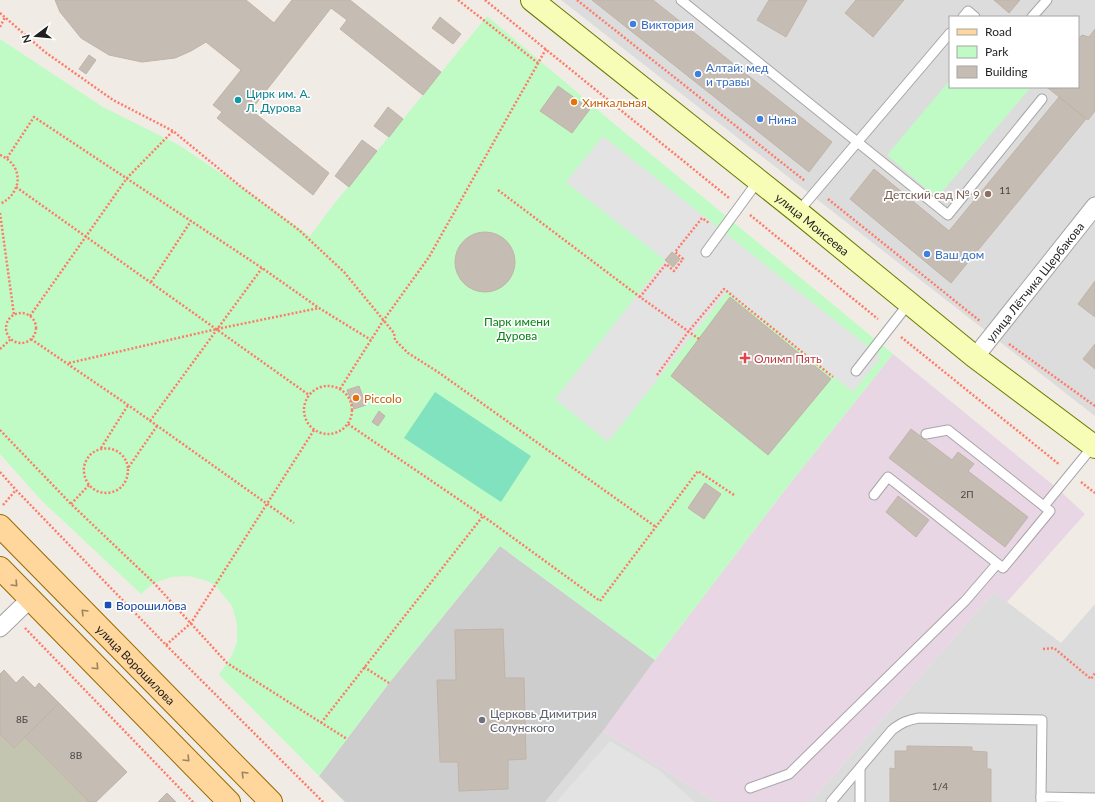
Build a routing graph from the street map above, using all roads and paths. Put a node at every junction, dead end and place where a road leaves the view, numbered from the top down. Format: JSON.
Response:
{"nodes":[{"id":1,"x":458,"y":0,"type":"edge"},
{"id":2,"x":485,"y":0,"type":"edge"},
{"id":3,"x":532,"y":0,"type":"edge"},
{"id":4,"x":577,"y":0,"type":"edge"},
{"id":5,"x":682,"y":0,"type":"edge"},
{"id":6,"x":1047,"y":0,"type":"edge"},
{"id":7,"x":0,"y":13,"type":"edge"},
{"id":8,"x":964,"y":16,"type":"edge"},
{"id":9,"x":974,"y":16,"type":"edge"},
{"id":10,"x":1033,"y":16,"type":"edge"},
{"id":11,"x":5,"y":18,"type":"junction"},
{"id":12,"x":0,"y":27,"type":"edge"},
{"id":13,"x":949,"y":34,"type":"edge"},
{"id":14,"x":546,"y":49,"type":"junction"},
{"id":15,"x":538,"y":63,"type":"junction"},
{"id":16,"x":1042,"y":99,"type":"dead end"},
{"id":17,"x":173,"y":131,"type":"junction"},
{"id":18,"x":858,"y":141,"type":"junction"},
{"id":19,"x":0,"y":155,"type":"edge"},
{"id":20,"x":7,"y":158,"type":"junction"},
{"id":21,"x":127,"y":178,"type":"junction"},
{"id":22,"x":758,"y":181,"type":"junction"},
{"id":23,"x":16,"y":187,"type":"junction"},
{"id":24,"x":498,"y":190,"type":"dead end"},
{"id":25,"x":817,"y":190,"type":"junction"},
{"id":26,"x":0,"y":204,"type":"edge"},
{"id":27,"x":739,"y":206,"type":"junction"},
{"id":28,"x":1095,"y":206,"type":"edge"},
{"id":29,"x":798,"y":212,"type":"junction"},
{"id":30,"x":0,"y":213,"type":"edge"},
{"id":31,"x":191,"y":221,"type":"junction"},
{"id":32,"x":712,"y":225,"type":"dead end"},
{"id":33,"x":86,"y":236,"type":"junction"},
{"id":34,"x":706,"y":252,"type":"dead end"},
{"id":35,"x":262,"y":268,"type":"junction"},
{"id":36,"x":151,"y":282,"type":"junction"},
{"id":37,"x":640,"y":297,"type":"junction"},
{"id":38,"x":909,"y":304,"type":"junction"},
{"id":39,"x":319,"y":308,"type":"junction"},
{"id":40,"x":14,"y":315,"type":"junction"},
{"id":41,"x":30,"y":316,"type":"junction"},
{"id":42,"x":383,"y":321,"type":"junction"},
{"id":43,"x":890,"y":328,"type":"junction"},
{"id":44,"x":217,"y":329,"type":"junction"},
{"id":45,"x":688,"y":332,"type":"junction"},
{"id":46,"x":994,"y":332,"type":"junction"},
{"id":47,"x":11,"y":339,"type":"junction"},
{"id":48,"x":31,"y":339,"type":"junction"},
{"id":49,"x":698,"y":339,"type":"dead end"},
{"id":50,"x":371,"y":340,"type":"junction"},
{"id":51,"x":0,"y":349,"type":"edge"},
{"id":52,"x":975,"y":357,"type":"junction"},
{"id":53,"x":69,"y":363,"type":"junction"},
{"id":54,"x":856,"y":371,"type":"dead end"},
{"id":55,"x":657,"y":375,"type":"dead end"},
{"id":56,"x":833,"y":377,"type":"dead end"},
{"id":57,"x":340,"y":389,"type":"junction"},
{"id":58,"x":309,"y":395,"type":"junction"},
{"id":59,"x":128,"y":405,"type":"junction"},
{"id":60,"x":1095,"y":406,"type":"edge"},
{"id":61,"x":150,"y":421,"type":"junction"},
{"id":62,"x":348,"y":424,"type":"junction"},
{"id":63,"x":157,"y":426,"type":"junction"},
{"id":64,"x":0,"y":430,"type":"edge"},
{"id":65,"x":314,"y":430,"type":"junction"},
{"id":66,"x":926,"y":434,"type":"dead end"},
{"id":67,"x":1094,"y":446,"type":"edge"},
{"id":68,"x":101,"y":449,"type":"junction"},
{"id":69,"x":128,"y":468,"type":"junction"},
{"id":70,"x":0,"y":472,"type":"edge"},
{"id":71,"x":1070,"y":474,"type":"junction"},
{"id":72,"x":89,"y":485,"type":"junction"},
{"id":73,"x":16,"y":490,"type":"junction"},
{"id":74,"x":1095,"y":494,"type":"edge"},
{"id":75,"x":734,"y":495,"type":"dead end"},
{"id":76,"x":874,"y":495,"type":"dead end"},
{"id":77,"x":70,"y":504,"type":"junction"},
{"id":78,"x":267,"y":504,"type":"junction"},
{"id":79,"x":1044,"y":506,"type":"junction"},
{"id":80,"x":0,"y":509,"type":"edge"},
{"id":81,"x":483,"y":516,"type":"junction"},
{"id":82,"x":294,"y":523,"type":"dead end"},
{"id":83,"x":0,"y":526,"type":"edge"},
{"id":84,"x":656,"y":527,"type":"junction"},
{"id":85,"x":997,"y":564,"type":"junction"},
{"id":86,"x":0,"y":568,"type":"edge"},
{"id":87,"x":30,"y":599,"type":"junction"},
{"id":88,"x":13,"y":616,"type":"junction"},
{"id":89,"x":191,"y":623,"type":"junction"},
{"id":90,"x":0,"y":628,"type":"edge"},
{"id":91,"x":166,"y":645,"type":"junction"},
{"id":92,"x":1043,"y":649,"type":"dead end"},
{"id":93,"x":364,"y":666,"type":"junction"},
{"id":94,"x":1095,"y":673,"type":"edge"},
{"id":95,"x":389,"y":683,"type":"dead end"},
{"id":96,"x":321,"y":723,"type":"junction"},
{"id":97,"x":347,"y":739,"type":"dead end"},
{"id":98,"x":860,"y":768,"type":"junction"},
{"id":99,"x":750,"y":788,"type":"dead end"},
{"id":100,"x":1095,"y":798,"type":"edge"},
{"id":101,"x":1041,"y":800,"type":"edge"},
{"id":102,"x":193,"y":802,"type":"edge"},
{"id":103,"x":229,"y":802,"type":"edge"},
{"id":104,"x":271,"y":802,"type":"edge"},
{"id":105,"x":324,"y":802,"type":"edge"},
{"id":106,"x":831,"y":802,"type":"edge"},
{"id":107,"x":860,"y":802,"type":"edge"}],
"edges":[{"from":1,"to":15,"type":"path"},
{"from":2,"to":14,"type":"path"},
{"from":3,"to":22,"type":"street","name":"улица Моисеева"},
{"from":4,"to":25,"type":"path"},
{"from":5,"to":18,"type":"lane"},
{"from":6,"to":10,"type":"lane"},
{"from":7,"to":11,"type":"path"},
{"from":8,"to":9,"type":"lane"},
{"from":11,"to":12,"type":"path"},
{"from":11,"to":17,"type":"path"},
{"from":13,"to":18,"type":"lane"},
{"from":14,"to":15,"type":"path"},
{"from":14,"to":27,"type":"path"},
{"from":15,"to":42,"type":"path"},
{"from":16,"to":18,"type":"lane"},
{"from":17,"to":21,"type":"path"},
{"from":17,"to":42,"type":"path"},
{"from":18,"to":25,"type":"lane"},
{"from":19,"to":20,"type":"path"},
{"from":20,"to":21,"type":"path"},
{"from":20,"to":23,"type":"path"},
{"from":21,"to":31,"type":"path"},
{"from":21,"to":33,"type":"path"},
{"from":22,"to":27,"type":"lane"},
{"from":22,"to":29,"type":"street","name":"улица Моисеева"},
{"from":23,"to":26,"type":"path"},
{"from":23,"to":33,"type":"path"},
{"from":24,"to":37,"type":"path"},
{"from":25,"to":29,"type":"lane"},
{"from":25,"to":46,"type":"path"},
{"from":27,"to":34,"type":"lane"},
{"from":27,"to":43,"type":"path"},
{"from":28,"to":46,"type":"street","name":"улица Лётчика Щербакова"},
{"from":29,"to":38,"type":"street","name":"улица Моисеева"},
{"from":30,"to":40,"type":"path"},
{"from":31,"to":35,"type":"path"},
{"from":31,"to":36,"type":"path"},
{"from":32,"to":37,"type":"path"},
{"from":33,"to":36,"type":"path"},
{"from":33,"to":41,"type":"path"},
{"from":35,"to":39,"type":"path"},
{"from":35,"to":44,"type":"path"},
{"from":36,"to":44,"type":"path"},
{"from":37,"to":45,"type":"path"},
{"from":38,"to":43,"type":"lane"},
{"from":38,"to":52,"type":"street","name":"улица Моисеева"},
{"from":39,"to":44,"type":"path"},
{"from":39,"to":50,"type":"path"},
{"from":40,"to":41,"type":"path"},
{"from":40,"to":47,"type":"path"},
{"from":41,"to":48,"type":"path"},
{"from":42,"to":50,"type":"path"},
{"from":42,"to":84,"type":"path"},
{"from":43,"to":54,"type":"lane"},
{"from":43,"to":71,"type":"path"},
{"from":44,"to":53,"type":"path"},
{"from":44,"to":58,"type":"path"},
{"from":44,"to":61,"type":"path"},
{"from":45,"to":49,"type":"path"},
{"from":45,"to":55,"type":"path"},
{"from":45,"to":56,"type":"path"},
{"from":46,"to":52,"type":"street","name":"улица Лётчика Щербакова"},
{"from":46,"to":60,"type":"path"},
{"from":47,"to":48,"type":"path"},
{"from":47,"to":51,"type":"path"},
{"from":48,"to":53,"type":"path"},
{"from":50,"to":57,"type":"path"},
{"from":52,"to":67,"type":"street","name":"улица Моисеева"},
{"from":53,"to":59,"type":"path"},
{"from":57,"to":58,"type":"path"},
{"from":57,"to":62,"type":"path"},
{"from":58,"to":65,"type":"path"},
{"from":59,"to":61,"type":"path"},
{"from":59,"to":68,"type":"path"},
{"from":61,"to":63,"type":"path"},
{"from":62,"to":65,"type":"path"},
{"from":62,"to":81,"type":"path"},
{"from":63,"to":69,"type":"path"},
{"from":63,"to":78,"type":"path"},
{"from":64,"to":77,"type":"path"},
{"from":65,"to":78,"type":"path"},
{"from":66,"to":79,"type":"lane"},
{"from":67,"to":71,"type":"lane"},
{"from":68,"to":69,"type":"path"},
{"from":68,"to":72,"type":"path"},
{"from":69,"to":72,"type":"path"},
{"from":70,"to":73,"type":"path"},
{"from":71,"to":74,"type":"path"},
{"from":71,"to":79,"type":"lane"},
{"from":72,"to":77,"type":"path"},
{"from":73,"to":80,"type":"path"},
{"from":73,"to":91,"type":"path"},
{"from":75,"to":84,"type":"path"},
{"from":76,"to":85,"type":"lane"},
{"from":77,"to":89,"type":"path"},
{"from":78,"to":82,"type":"path"},
{"from":78,"to":89,"type":"path"},
{"from":79,"to":85,"type":"lane"},
{"from":81,"to":84,"type":"path"},
{"from":81,"to":93,"type":"path"},
{"from":104,"to":83,"type":"main road","name":"улица Ворошилова","one_way":true},
{"from":85,"to":99,"type":"lane"},
{"from":86,"to":87,"type":"main road","one_way":true},
{"from":87,"to":88,"type":"street"},
{"from":87,"to":103,"type":"main road","one_way":true},
{"from":88,"to":90,"type":"street"},
{"from":88,"to":102,"type":"path"},
{"from":89,"to":91,"type":"path"},
{"from":89,"to":96,"type":"path"},
{"from":91,"to":105,"type":"path"},
{"from":92,"to":94,"type":"path"},
{"from":93,"to":95,"type":"path"},
{"from":93,"to":96,"type":"path"},
{"from":96,"to":97,"type":"path"},
{"from":98,"to":101,"type":"lane"},
{"from":98,"to":106,"type":"lane"},
{"from":98,"to":107,"type":"lane"},
{"from":100,"to":101,"type":"lane"}]}
